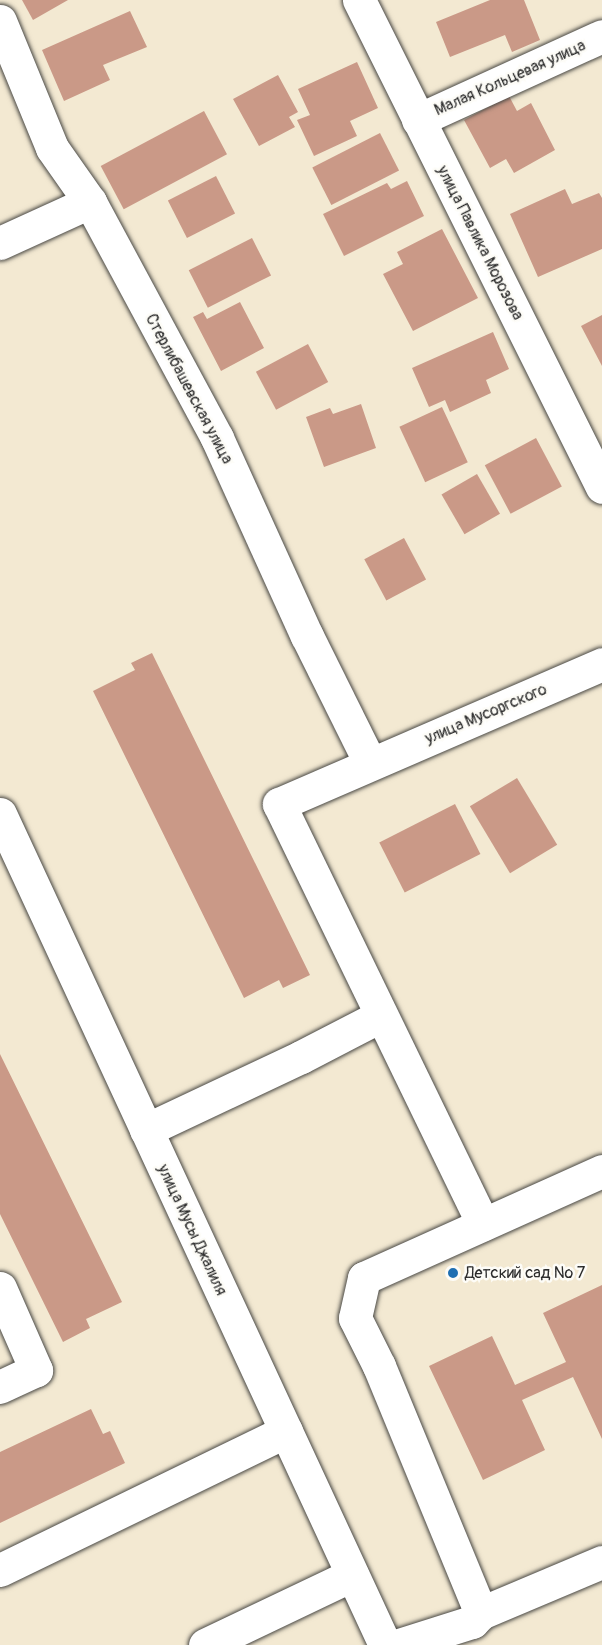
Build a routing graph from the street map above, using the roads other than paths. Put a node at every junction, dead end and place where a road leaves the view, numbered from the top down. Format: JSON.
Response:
{"nodes":[{"id":1,"x":359,"y":0,"type":"edge"},
{"id":2,"x":0,"y":21,"type":"edge"},
{"id":3,"x":602,"y":36,"type":"edge"},
{"id":4,"x":418,"y":120,"type":"junction"},
{"id":5,"x":90,"y":202,"type":"junction"},
{"id":6,"x":0,"y":243,"type":"edge"},
{"id":7,"x":602,"y":486,"type":"edge"},
{"id":8,"x":602,"y":664,"type":"edge"},
{"id":9,"x":370,"y":763,"type":"junction"},
{"id":10,"x":0,"y":814,"type":"edge"},
{"id":11,"x":380,"y":1016,"type":"junction"},
{"id":12,"x":146,"y":1130,"type":"junction"},
{"id":13,"x":602,"y":1171,"type":"edge"},
{"id":14,"x":483,"y":1224,"type":"junction"},
{"id":15,"x":0,"y":1288,"type":"edge"},
{"id":16,"x":0,"y":1387,"type":"edge"},
{"id":17,"x":286,"y":1431,"type":"junction"},
{"id":18,"x":602,"y":1562,"type":"edge"},
{"id":19,"x":0,"y":1570,"type":"edge"},
{"id":20,"x":352,"y":1575,"type":"junction"},
{"id":21,"x":481,"y":1612,"type":"junction"},
{"id":22,"x":205,"y":1645,"type":"edge"},
{"id":23,"x":385,"y":1645,"type":"edge"},
{"id":24,"x":399,"y":1645,"type":"edge"}],
"edges":[{"from":1,"to":4,"type":"street","name":"улица Павлика Морозова"},
{"from":2,"to":5,"type":"street","name":"Стерлибашевская улица"},
{"from":3,"to":4,"type":"street","name":"Малая Кольцевая улица"},
{"from":4,"to":7,"type":"street","name":"улица Павлика Морозова"},
{"from":5,"to":6,"type":"street"},
{"from":5,"to":9,"type":"street","name":"Стерлибашевская улица"},
{"from":8,"to":9,"type":"street","name":"улица Мусоргского"},
{"from":9,"to":11,"type":"street","name":"улица Мусоргского"},
{"from":10,"to":12,"type":"street","name":"улица Мусы Джалиля"},
{"from":11,"to":12,"type":"street"},
{"from":11,"to":14,"type":"street"},
{"from":12,"to":17,"type":"street","name":"улица Мусы Джалиля"},
{"from":13,"to":14,"type":"street"},
{"from":14,"to":21,"type":"street"},
{"from":15,"to":16,"type":"street"},
{"from":17,"to":19,"type":"street"},
{"from":17,"to":20,"type":"street","name":"улица Мусы Джалиля"},
{"from":18,"to":21,"type":"street"},
{"from":20,"to":22,"type":"street"},
{"from":20,"to":23,"type":"street","name":"улица Мусы Джалиля"},
{"from":21,"to":24,"type":"street"}]}
